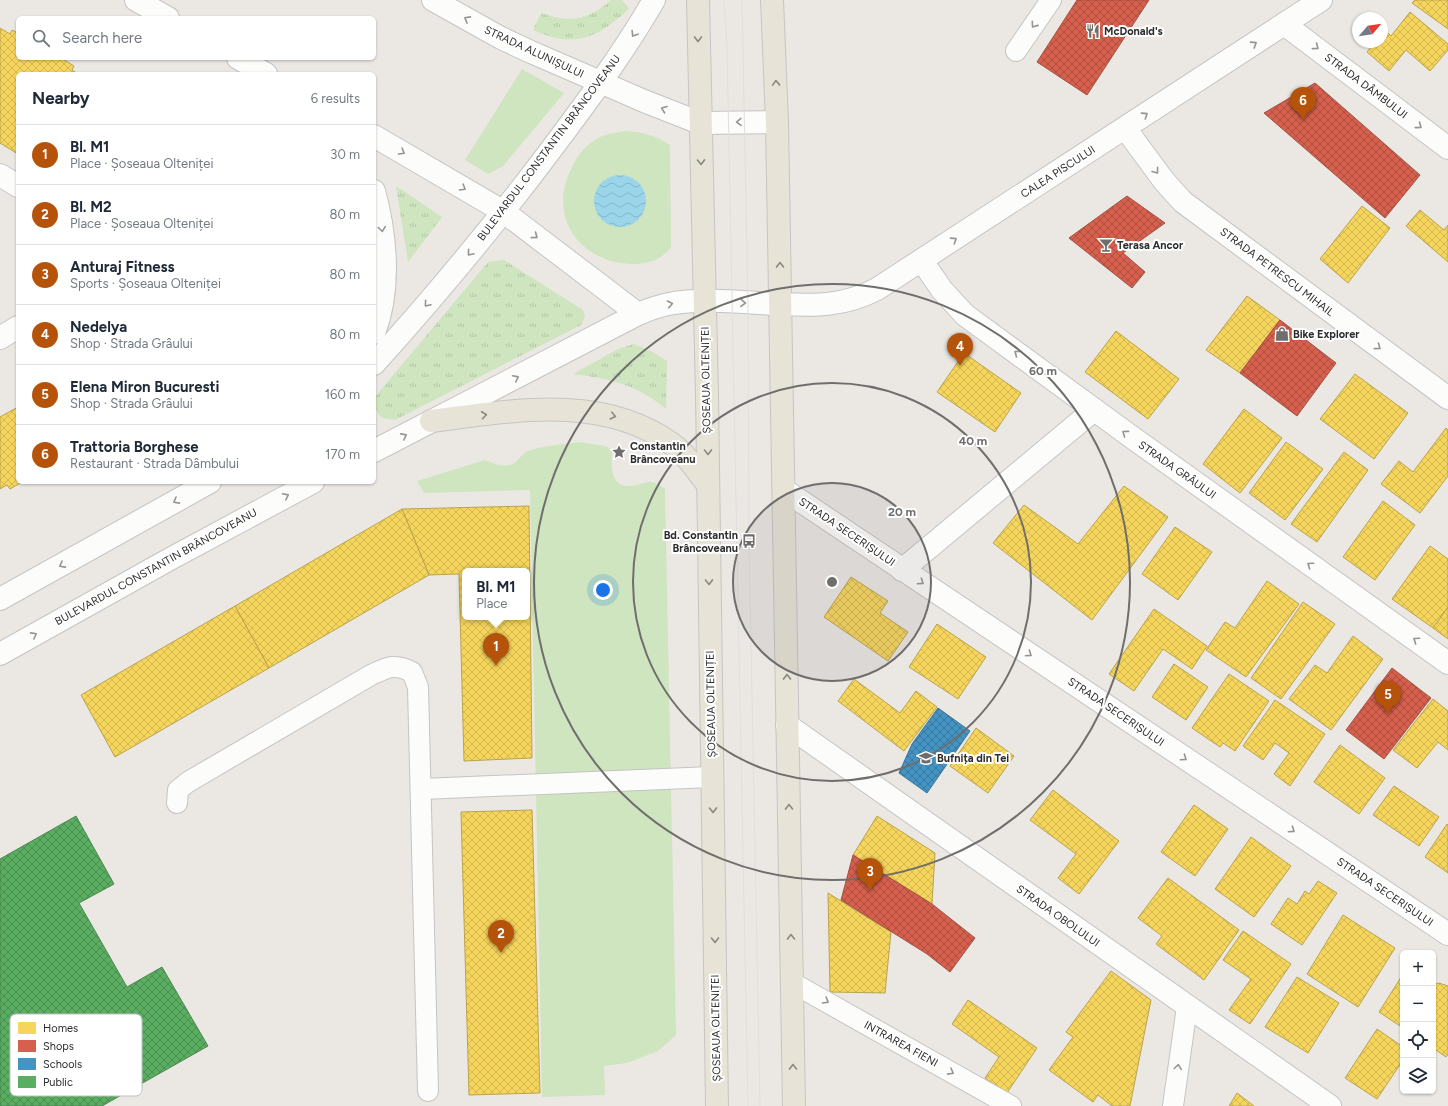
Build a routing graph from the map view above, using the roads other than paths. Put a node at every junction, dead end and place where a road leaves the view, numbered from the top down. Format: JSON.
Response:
{"nodes":[{"id":1,"x":136,"y":0,"type":"edge"},
{"id":2,"x":433,"y":0,"type":"edge"},
{"id":3,"x":654,"y":0,"type":"edge"},
{"id":4,"x":698,"y":0,"type":"edge"},
{"id":5,"x":772,"y":0,"type":"edge"},
{"id":6,"x":1051,"y":0,"type":"edge"},
{"id":7,"x":1321,"y":0,"type":"edge"},
{"id":8,"x":164,"y":16,"type":"edge"},
{"id":9,"x":1284,"y":24,"type":"junction"},
{"id":10,"x":1016,"y":51,"type":"dead end"},
{"id":11,"x":242,"y":60,"type":"edge"},
{"id":12,"x":262,"y":72,"type":"edge"},
{"id":13,"x":601,"y":83,"type":"junction"},
{"id":14,"x":777,"y":122,"type":"junction"},
{"id":15,"x":700,"y":123,"type":"junction"},
{"id":16,"x":1125,"y":128,"type":"junction"},
{"id":17,"x":376,"y":137,"type":"edge"},
{"id":18,"x":1448,"y":148,"type":"edge"},
{"id":19,"x":0,"y":175,"type":"edge"},
{"id":20,"x":16,"y":185,"type":"edge"},
{"id":21,"x":376,"y":198,"type":"edge"},
{"id":22,"x":504,"y":212,"type":"junction"},
{"id":23,"x":922,"y":261,"type":"junction"},
{"id":24,"x":705,"y":301,"type":"junction"},
{"id":25,"x":780,"y":304,"type":"junction"},
{"id":26,"x":638,"y":314,"type":"junction"},
{"id":27,"x":376,"y":324,"type":"edge"},
{"id":28,"x":16,"y":328,"type":"edge"},
{"id":29,"x":0,"y":338,"type":"edge"},
{"id":30,"x":376,"y":362,"type":"edge"},
{"id":31,"x":1448,"y":398,"type":"edge"},
{"id":32,"x":1094,"y":410,"type":"junction"},
{"id":33,"x":431,"y":421,"type":"junction"},
{"id":34,"x":376,"y":450,"type":"edge"},
{"id":35,"x":206,"y":484,"type":"edge"},
{"id":36,"x":309,"y":484,"type":"edge"},
{"id":37,"x":708,"y":485,"type":"junction"},
{"id":38,"x":784,"y":490,"type":"junction"},
{"id":39,"x":902,"y":570,"type":"junction"},
{"id":40,"x":0,"y":600,"type":"edge"},
{"id":41,"x":0,"y":654,"type":"edge"},
{"id":42,"x":1448,"y":663,"type":"edge"},
{"id":43,"x":788,"y":725,"type":"junction"},
{"id":44,"x":712,"y":777,"type":"junction"},
{"id":45,"x":422,"y":788,"type":"junction"},
{"id":46,"x":177,"y":803,"type":"dead end"},
{"id":47,"x":1448,"y":934,"type":"edge"},
{"id":48,"x":791,"y":982,"type":"junction"},
{"id":49,"x":1187,"y":1007,"type":"junction"},
{"id":50,"x":428,"y":1091,"type":"dead end"},
{"id":51,"x":717,"y":1106,"type":"edge"},
{"id":52,"x":794,"y":1106,"type":"edge"},
{"id":53,"x":1011,"y":1106,"type":"edge"},
{"id":54,"x":1173,"y":1106,"type":"edge"},
{"id":55,"x":1330,"y":1106,"type":"edge"}],
"edges":[{"from":1,"to":8,"type":"street"},
{"from":13,"to":2,"type":"street","name":"STRADA ALUNIȘULUI","one_way":true},
{"from":3,"to":13,"type":"street","name":"BULEVARDUL CONSTANTIN BRÂNCOVEANU","one_way":true},
{"from":4,"to":15,"type":"main road","name":"ȘOSEAUA OLTENIȚEI","one_way":true},
{"from":14,"to":5,"type":"main road","one_way":true},
{"from":6,"to":10,"type":"lane","one_way":true},
{"from":7,"to":9,"type":"street","name":"CALEA PISCULUI"},
{"from":16,"to":9,"type":"street","name":"CALEA PISCULUI","one_way":true},
{"from":9,"to":18,"type":"street","name":"STRADA DÂMBULUI","one_way":true},
{"from":11,"to":12,"type":"street"},
{"from":15,"to":13,"type":"street","name":"STRADA ALUNIȘULUI","one_way":true},
{"from":13,"to":22,"type":"street","name":"BULEVARDUL CONSTANTIN BRÂNCOVEANU"},
{"from":14,"to":15,"type":"street","name":"STRADA ALUNIȘULUI","one_way":true},
{"from":25,"to":14,"type":"main road","one_way":true},
{"from":15,"to":24,"type":"main road","name":"ȘOSEAUA OLTENIȚEI","one_way":true},
{"from":23,"to":16,"type":"street","name":"CALEA PISCULUI","one_way":true},
{"from":16,"to":31,"type":"street","name":"STRADA PETRESCU MIHAIL","one_way":true},
{"from":17,"to":22,"type":"street","one_way":true},
{"from":19,"to":20,"type":"street"},
{"from":21,"to":27,"type":"street","one_way":true},
{"from":22,"to":26,"type":"street","one_way":true},
{"from":22,"to":30,"type":"street","name":"BULEVARDUL CONSTANTIN BRÂNCOVEANU","one_way":true},
{"from":23,"to":25,"type":"street","name":"CALEA PISCULUI"},
{"from":32,"to":23,"type":"street","name":"STRADA GRÂULUI","one_way":true},
{"from":24,"to":25,"type":"street","one_way":true},
{"from":26,"to":24,"type":"street","one_way":true},
{"from":24,"to":37,"type":"main road","name":"ȘOSEAUA OLTENIȚEI","one_way":true},
{"from":25,"to":38,"type":"main road"},
{"from":33,"to":26,"type":"street","one_way":true},
{"from":28,"to":29,"type":"street"},
{"from":32,"to":39,"type":"street"},
{"from":42,"to":32,"type":"street","name":"STRADA GRÂULUI","one_way":true},
{"from":34,"to":33,"type":"street","one_way":true},
{"from":33,"to":37,"type":"main road","one_way":true},
{"from":35,"to":40,"type":"street","one_way":true},
{"from":41,"to":36,"type":"street","name":"BULEVARDUL CONSTANTIN BRÂNCOVEANU","one_way":true},
{"from":37,"to":44,"type":"main road","name":"ȘOSEAUA OLTENIȚEI","one_way":true},
{"from":38,"to":39,"type":"street","name":"STRADA SECERIȘULUI"},
{"from":43,"to":38,"type":"main road","one_way":true},
{"from":39,"to":47,"type":"street","name":"STRADA SECERIȘULUI","one_way":true},
{"from":48,"to":43,"type":"main road","one_way":true},
{"from":43,"to":49,"type":"street","name":"STRADA OBOLULUI"},
{"from":44,"to":45,"type":"lane"},
{"from":44,"to":51,"type":"main road","name":"ȘOSEAUA OLTENIȚEI","one_way":true},
{"from":45,"to":46,"type":"lane"},
{"from":45,"to":50,"type":"lane"},
{"from":52,"to":48,"type":"main road","one_way":true},
{"from":48,"to":53,"type":"lane","name":"INTRAREA FIENI","one_way":true},
{"from":54,"to":49,"type":"lane","one_way":true},
{"from":49,"to":55,"type":"street","name":"STRADA OBOLULUI"}]}
